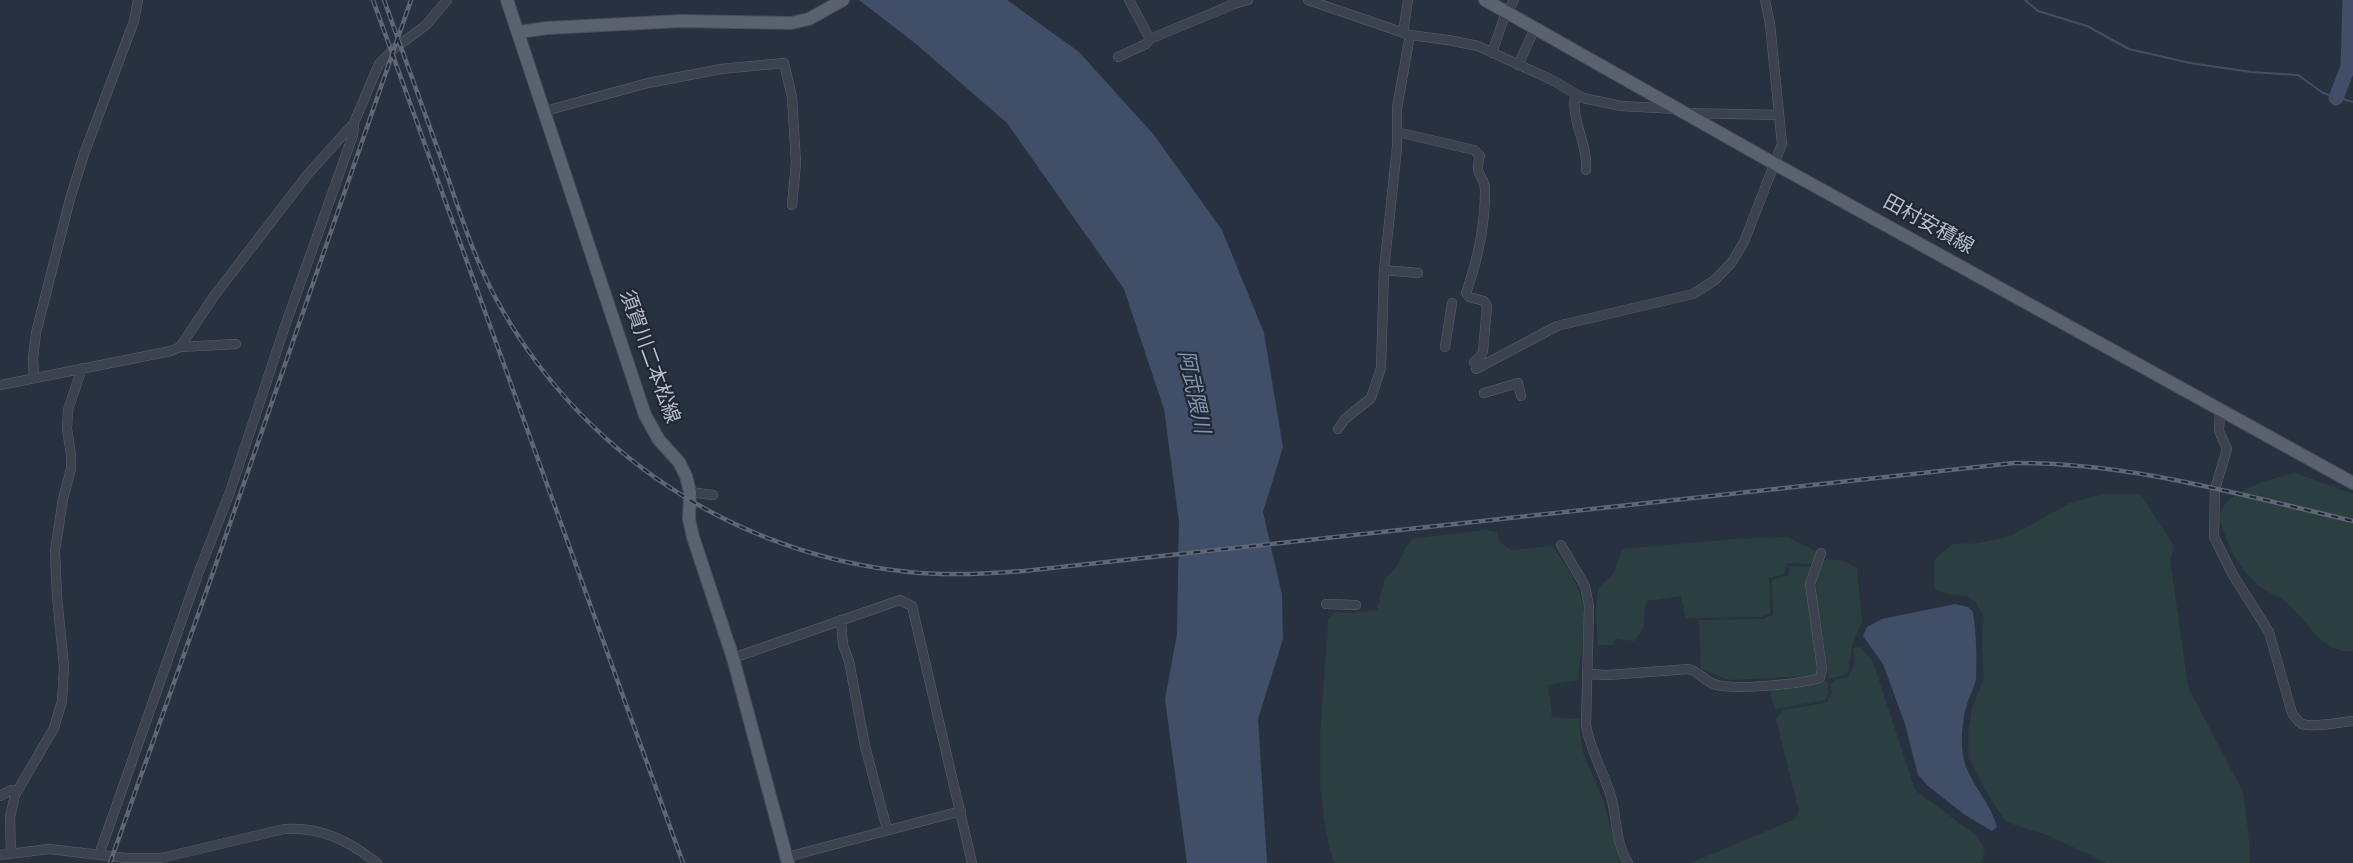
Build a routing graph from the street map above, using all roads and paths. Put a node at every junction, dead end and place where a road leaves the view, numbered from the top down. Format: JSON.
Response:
{"nodes":[{"id":1,"x":138,"y":0,"type":"edge"},
{"id":2,"x":447,"y":0,"type":"edge"},
{"id":3,"x":507,"y":0,"type":"edge"},
{"id":4,"x":843,"y":0,"type":"edge"},
{"id":5,"x":1129,"y":0,"type":"edge"},
{"id":6,"x":1248,"y":0,"type":"edge"},
{"id":7,"x":1408,"y":0,"type":"edge"},
{"id":8,"x":1485,"y":0,"type":"edge"},
{"id":9,"x":1514,"y":0,"type":"edge"},
{"id":10,"x":1765,"y":0,"type":"edge"},
{"id":11,"x":1313,"y":1,"type":"edge"},
{"id":12,"x":1234,"y":2,"type":"edge"},
{"id":13,"x":1508,"y":13,"type":"junction"},
{"id":14,"x":1534,"y":28,"type":"junction"},
{"id":15,"x":519,"y":32,"type":"junction"},
{"id":16,"x":1406,"y":34,"type":"junction"},
{"id":17,"x":1150,"y":39,"type":"junction"},
{"id":18,"x":1492,"y":52,"type":"junction"},
{"id":19,"x":1118,"y":57,"type":"dead end"},
{"id":20,"x":1518,"y":65,"type":"junction"},
{"id":21,"x":1575,"y":95,"type":"junction"},
{"id":22,"x":545,"y":111,"type":"junction"},
{"id":23,"x":1683,"y":112,"type":"junction"},
{"id":24,"x":1779,"y":115,"type":"junction"},
{"id":25,"x":354,"y":123,"type":"junction"},
{"id":26,"x":1397,"y":132,"type":"junction"},
{"id":27,"x":1775,"y":164,"type":"junction"},
{"id":28,"x":1586,"y":170,"type":"dead end"},
{"id":29,"x":792,"y":205,"type":"dead end"},
{"id":30,"x":1384,"y":270,"type":"junction"},
{"id":31,"x":1418,"y":273,"type":"dead end"},
{"id":32,"x":1452,"y":303,"type":"dead end"},
{"id":33,"x":236,"y":344,"type":"dead end"},
{"id":34,"x":180,"y":347,"type":"junction"},
{"id":35,"x":1445,"y":347,"type":"dead end"},
{"id":36,"x":82,"y":368,"type":"junction"},
{"id":37,"x":34,"y":378,"type":"junction"},
{"id":38,"x":0,"y":385,"type":"edge"},
{"id":39,"x":1484,"y":393,"type":"dead end"},
{"id":40,"x":1521,"y":396,"type":"dead end"},
{"id":41,"x":2220,"y":409,"type":"junction"},
{"id":42,"x":1338,"y":429,"type":"dead end"},
{"id":43,"x":2353,"y":483,"type":"edge"},
{"id":44,"x":690,"y":492,"type":"junction"},
{"id":45,"x":713,"y":495,"type":"dead end"},
{"id":46,"x":1562,"y":545,"type":"dead end"},
{"id":47,"x":1821,"y":553,"type":"dead end"},
{"id":48,"x":1326,"y":604,"type":"dead end"},
{"id":49,"x":1356,"y":605,"type":"dead end"},
{"id":50,"x":841,"y":620,"type":"junction"},
{"id":51,"x":733,"y":658,"type":"junction"},
{"id":52,"x":1587,"y":674,"type":"junction"},
{"id":53,"x":2353,"y":721,"type":"edge"},
{"id":54,"x":17,"y":791,"type":"junction"},
{"id":55,"x":0,"y":796,"type":"edge"},
{"id":56,"x":961,"y":811,"type":"junction"},
{"id":57,"x":887,"y":829,"type":"junction"},
{"id":58,"x":11,"y":853,"type":"junction"},
{"id":59,"x":0,"y":855,"type":"edge"},
{"id":60,"x":99,"y":855,"type":"junction"},
{"id":61,"x":788,"y":860,"type":"edge"},
{"id":62,"x":125,"y":861,"type":"edge"},
{"id":63,"x":377,"y":863,"type":"edge"},
{"id":64,"x":972,"y":863,"type":"edge"},
{"id":65,"x":1628,"y":863,"type":"edge"}],
"edges":[{"from":1,"to":37,"type":"street"},
{"from":2,"to":25,"type":"street"},
{"from":3,"to":15,"type":"main road","name":"須賀川二本松線"},
{"from":4,"to":15,"type":"main road"},
{"from":5,"to":17,"type":"street"},
{"from":6,"to":12,"type":"street"},
{"from":7,"to":16,"type":"street"},
{"from":8,"to":13,"type":"main road","name":"田村安積線"},
{"from":9,"to":13,"type":"street"},
{"from":10,"to":24,"type":"street"},
{"from":11,"to":16,"type":"street"},
{"from":12,"to":17,"type":"street"},
{"from":13,"to":14,"type":"main road","name":"田村安積線"},
{"from":13,"to":18,"type":"street"},
{"from":14,"to":20,"type":"street"},
{"from":14,"to":23,"type":"main road","name":"田村安積線"},
{"from":15,"to":22,"type":"main road","name":"須賀川二本松線"},
{"from":16,"to":18,"type":"street"},
{"from":16,"to":26,"type":"street"},
{"from":17,"to":19,"type":"street"},
{"from":18,"to":20,"type":"street"},
{"from":20,"to":21,"type":"street"},
{"from":21,"to":23,"type":"street"},
{"from":21,"to":28,"type":"street"},
{"from":22,"to":29,"type":"street"},
{"from":22,"to":44,"type":"main road","name":"須賀川二本松線"},
{"from":23,"to":24,"type":"street"},
{"from":23,"to":27,"type":"main road","name":"田村安積線"},
{"from":24,"to":27,"type":"street"},
{"from":25,"to":34,"type":"street"},
{"from":25,"to":60,"type":"street"},
{"from":26,"to":27,"type":"street"},
{"from":26,"to":30,"type":"street"},
{"from":27,"to":41,"type":"main road","name":"田村安積線"},
{"from":30,"to":31,"type":"street"},
{"from":30,"to":42,"type":"street"},
{"from":32,"to":35,"type":"street"},
{"from":33,"to":34,"type":"street"},
{"from":34,"to":36,"type":"street"},
{"from":36,"to":37,"type":"street"},
{"from":36,"to":54,"type":"street"},
{"from":37,"to":38,"type":"street"},
{"from":39,"to":40,"type":"street"},
{"from":41,"to":43,"type":"main road","name":"田村安積線"},
{"from":41,"to":53,"type":"street"},
{"from":44,"to":45,"type":"street"},
{"from":44,"to":51,"type":"main road","name":"須賀川二本松線"},
{"from":46,"to":52,"type":"street"},
{"from":47,"to":52,"type":"street"},
{"from":48,"to":49,"type":"street"},
{"from":50,"to":51,"type":"street"},
{"from":50,"to":56,"type":"street"},
{"from":50,"to":57,"type":"street"},
{"from":51,"to":61,"type":"main road","name":"須賀川二本松線"},
{"from":52,"to":65,"type":"street"},
{"from":54,"to":55,"type":"street"},
{"from":54,"to":58,"type":"street"},
{"from":56,"to":57,"type":"street"},
{"from":56,"to":64,"type":"street"},
{"from":57,"to":61,"type":"street"},
{"from":58,"to":59,"type":"street"},
{"from":58,"to":60,"type":"street"},
{"from":60,"to":62,"type":"street"},
{"from":62,"to":63,"type":"street"}]}
